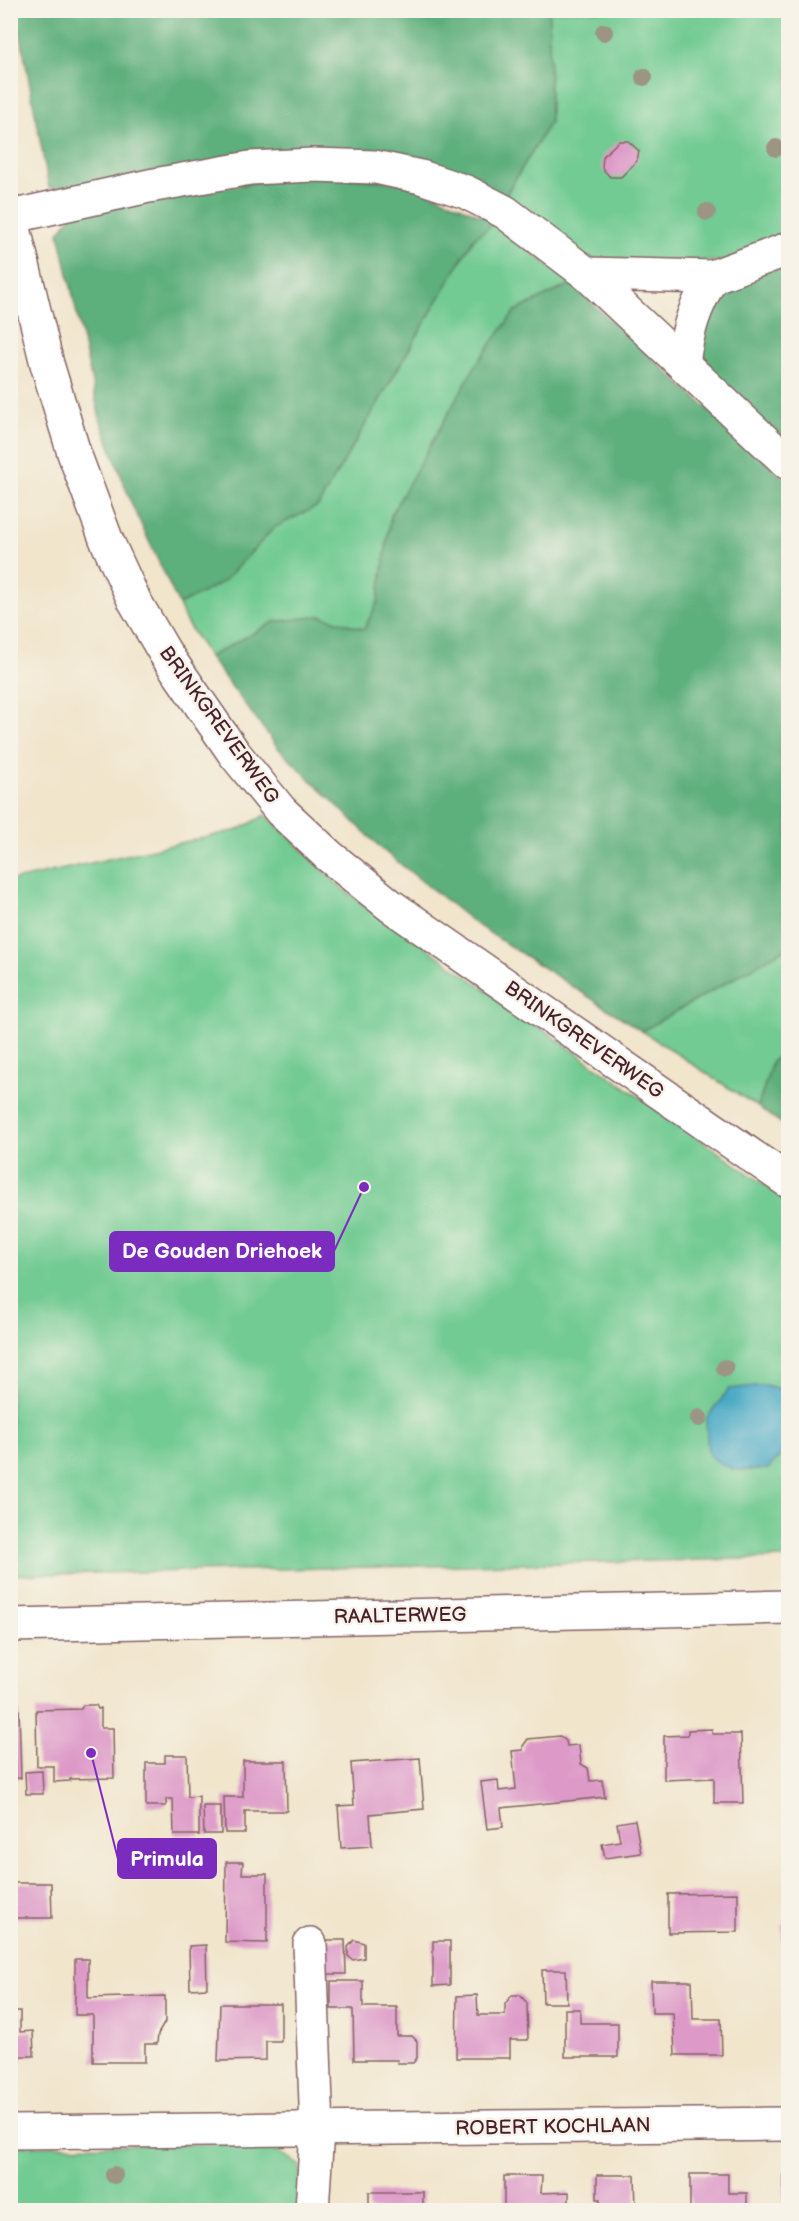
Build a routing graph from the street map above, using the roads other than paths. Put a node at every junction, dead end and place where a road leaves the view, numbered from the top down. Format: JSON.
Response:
{"nodes":[{"id":1,"x":11,"y":215,"type":"edge"},
{"id":2,"x":789,"y":249,"type":"edge"},
{"id":3,"x":587,"y":274,"type":"junction"},
{"id":4,"x":712,"y":277,"type":"junction"},
{"id":5,"x":683,"y":363,"type":"junction"},
{"id":6,"x":789,"y":463,"type":"edge"},
{"id":7,"x":789,"y":1181,"type":"edge"},
{"id":8,"x":789,"y":1607,"type":"edge"},
{"id":9,"x":10,"y":1625,"type":"edge"},
{"id":10,"x":310,"y":1944,"type":"dead end"},
{"id":11,"x":789,"y":2124,"type":"edge"},
{"id":12,"x":317,"y":2130,"type":"junction"},
{"id":13,"x":10,"y":2132,"type":"edge"},
{"id":14,"x":312,"y":2211,"type":"edge"}],
"edges":[{"from":1,"to":3,"type":"street"},
{"from":1,"to":7,"type":"street","name":"BRINKGREVERWEG"},
{"from":2,"to":4,"type":"street"},
{"from":3,"to":4,"type":"street"},
{"from":3,"to":5,"type":"street"},
{"from":4,"to":5,"type":"street"},
{"from":5,"to":6,"type":"street"},
{"from":8,"to":9,"type":"street","name":"RAALTERWEG"},
{"from":10,"to":12,"type":"street"},
{"from":11,"to":12,"type":"street","name":"ROBERT KOCHLAAN"},
{"from":12,"to":13,"type":"street","name":"ROBERT KOCHLAAN"},
{"from":12,"to":14,"type":"street"}]}
